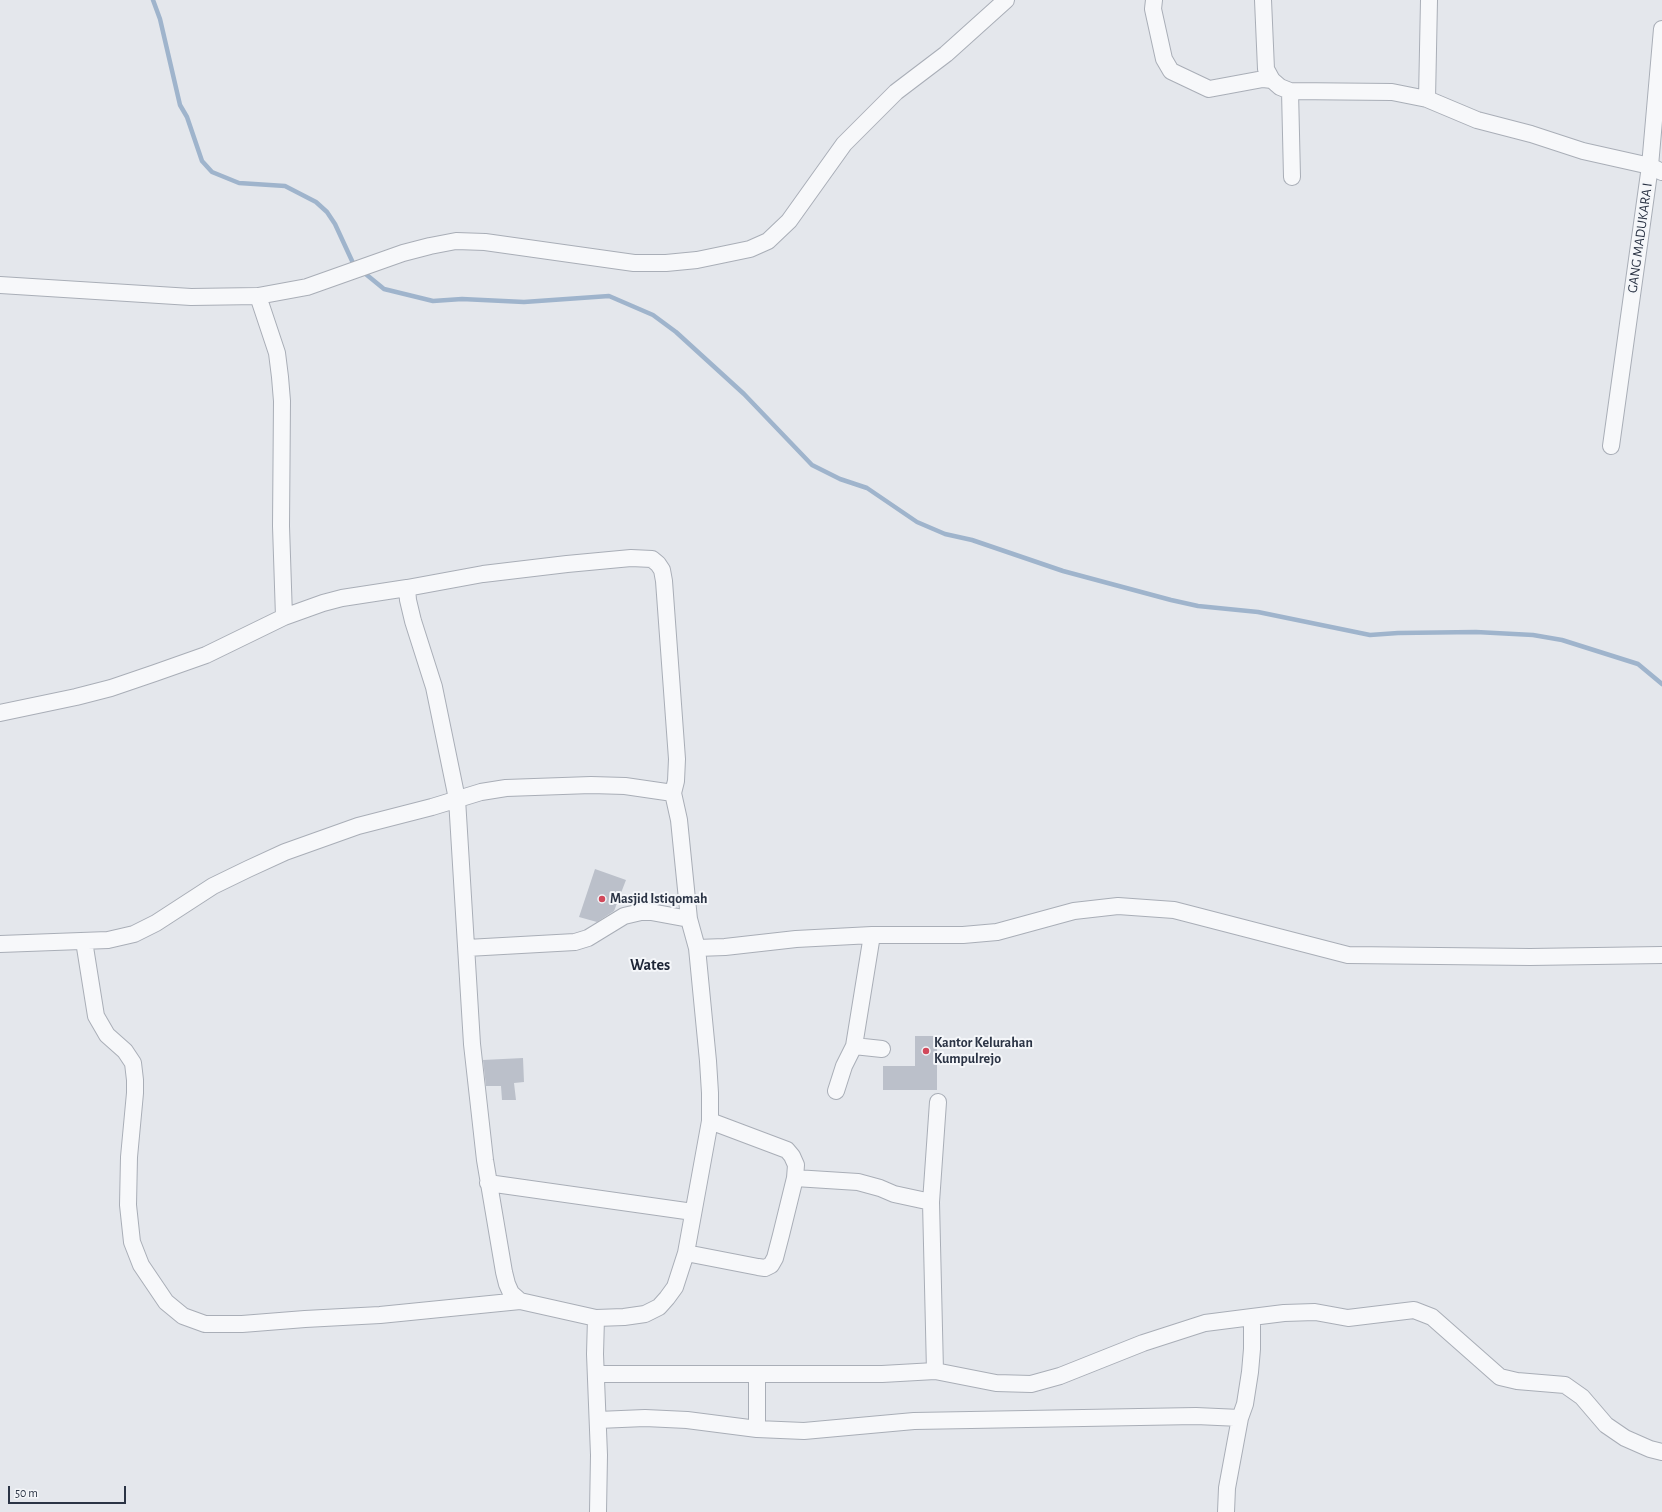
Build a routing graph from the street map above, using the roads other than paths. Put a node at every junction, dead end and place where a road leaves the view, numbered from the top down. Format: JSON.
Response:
{"nodes":[{"id":1,"x":1006,"y":0,"type":"edge"},
{"id":2,"x":1154,"y":0,"type":"edge"},
{"id":3,"x":1263,"y":0,"type":"edge"},
{"id":4,"x":1429,"y":0,"type":"edge"},
{"id":5,"x":1662,"y":29,"type":"edge"},
{"id":6,"x":1272,"y":80,"type":"junction"},
{"id":7,"x":1290,"y":91,"type":"junction"},
{"id":8,"x":1427,"y":99,"type":"junction"},
{"id":9,"x":1656,"y":169,"type":"edge"},
{"id":10,"x":1292,"y":177,"type":"dead end"},
{"id":11,"x":0,"y":285,"type":"edge"},
{"id":12,"x":258,"y":296,"type":"junction"},
{"id":13,"x":1611,"y":446,"type":"dead end"},
{"id":14,"x":407,"y":588,"type":"junction"},
{"id":15,"x":284,"y":617,"type":"junction"},
{"id":16,"x":0,"y":713,"type":"edge"},
{"id":17,"x":673,"y":793,"type":"junction"},
{"id":18,"x":457,"y":799,"type":"junction"},
{"id":19,"x":689,"y":919,"type":"junction"},
{"id":20,"x":872,"y":935,"type":"junction"},
{"id":21,"x":84,"y":941,"type":"junction"},
{"id":22,"x":0,"y":944,"type":"edge"},
{"id":23,"x":467,"y":948,"type":"junction"},
{"id":24,"x":697,"y":948,"type":"junction"},
{"id":25,"x":1662,"y":955,"type":"edge"},
{"id":26,"x":854,"y":1046,"type":"junction"},
{"id":27,"x":882,"y":1048,"type":"dead end"},
{"id":28,"x":836,"y":1091,"type":"dead end"},
{"id":29,"x":938,"y":1102,"type":"dead end"},
{"id":30,"x":710,"y":1120,"type":"junction"},
{"id":31,"x":796,"y":1178,"type":"junction"},
{"id":32,"x":488,"y":1183,"type":"junction"},
{"id":33,"x":931,"y":1202,"type":"junction"},
{"id":34,"x":693,"y":1212,"type":"junction"},
{"id":35,"x":686,"y":1253,"type":"junction"},
{"id":36,"x":520,"y":1301,"type":"junction"},
{"id":37,"x":1252,"y":1317,"type":"junction"},
{"id":38,"x":596,"y":1318,"type":"junction"},
{"id":39,"x":934,"y":1371,"type":"junction"},
{"id":40,"x":596,"y":1374,"type":"junction"},
{"id":41,"x":757,"y":1375,"type":"junction"},
{"id":42,"x":1240,"y":1418,"type":"junction"},
{"id":43,"x":598,"y":1420,"type":"junction"},
{"id":44,"x":757,"y":1429,"type":"junction"},
{"id":45,"x":1662,"y":1452,"type":"edge"},
{"id":46,"x":598,"y":1512,"type":"edge"},
{"id":47,"x":1226,"y":1512,"type":"edge"}],
"edges":[{"from":1,"to":12,"type":"street"},
{"from":2,"to":6,"type":"street"},
{"from":3,"to":6,"type":"street"},
{"from":4,"to":8,"type":"street"},
{"from":5,"to":9,"type":"street","name":"GANG MADUKARA I"},
{"from":6,"to":7,"type":"street"},
{"from":7,"to":8,"type":"street"},
{"from":7,"to":10,"type":"street"},
{"from":8,"to":9,"type":"street"},
{"from":9,"to":13,"type":"street","name":"GANG MADUKARA I"},
{"from":11,"to":12,"type":"street"},
{"from":12,"to":15,"type":"street"},
{"from":14,"to":15,"type":"street"},
{"from":14,"to":17,"type":"street"},
{"from":14,"to":18,"type":"street"},
{"from":15,"to":16,"type":"street"},
{"from":17,"to":18,"type":"street"},
{"from":17,"to":19,"type":"street"},
{"from":18,"to":21,"type":"street"},
{"from":18,"to":23,"type":"street"},
{"from":19,"to":23,"type":"street"},
{"from":19,"to":24,"type":"street"},
{"from":20,"to":24,"type":"street"},
{"from":20,"to":25,"type":"street"},
{"from":20,"to":26,"type":"street"},
{"from":21,"to":22,"type":"street"},
{"from":21,"to":36,"type":"street"},
{"from":23,"to":32,"type":"street"},
{"from":24,"to":30,"type":"street"},
{"from":26,"to":27,"type":"street"},
{"from":26,"to":28,"type":"street"},
{"from":29,"to":33,"type":"street"},
{"from":30,"to":31,"type":"street"},
{"from":30,"to":34,"type":"street"},
{"from":31,"to":33,"type":"street"},
{"from":31,"to":35,"type":"street"},
{"from":32,"to":34,"type":"street"},
{"from":32,"to":36,"type":"street"},
{"from":33,"to":39,"type":"street"},
{"from":34,"to":35,"type":"street"},
{"from":35,"to":38,"type":"street"},
{"from":36,"to":38,"type":"street"},
{"from":37,"to":39,"type":"street"},
{"from":37,"to":42,"type":"street"},
{"from":37,"to":45,"type":"street"},
{"from":38,"to":40,"type":"street"},
{"from":39,"to":41,"type":"street"},
{"from":40,"to":41,"type":"street"},
{"from":40,"to":43,"type":"street"},
{"from":41,"to":44,"type":"street"},
{"from":42,"to":44,"type":"street"},
{"from":42,"to":47,"type":"street"},
{"from":43,"to":44,"type":"street"},
{"from":43,"to":46,"type":"street"}]}
